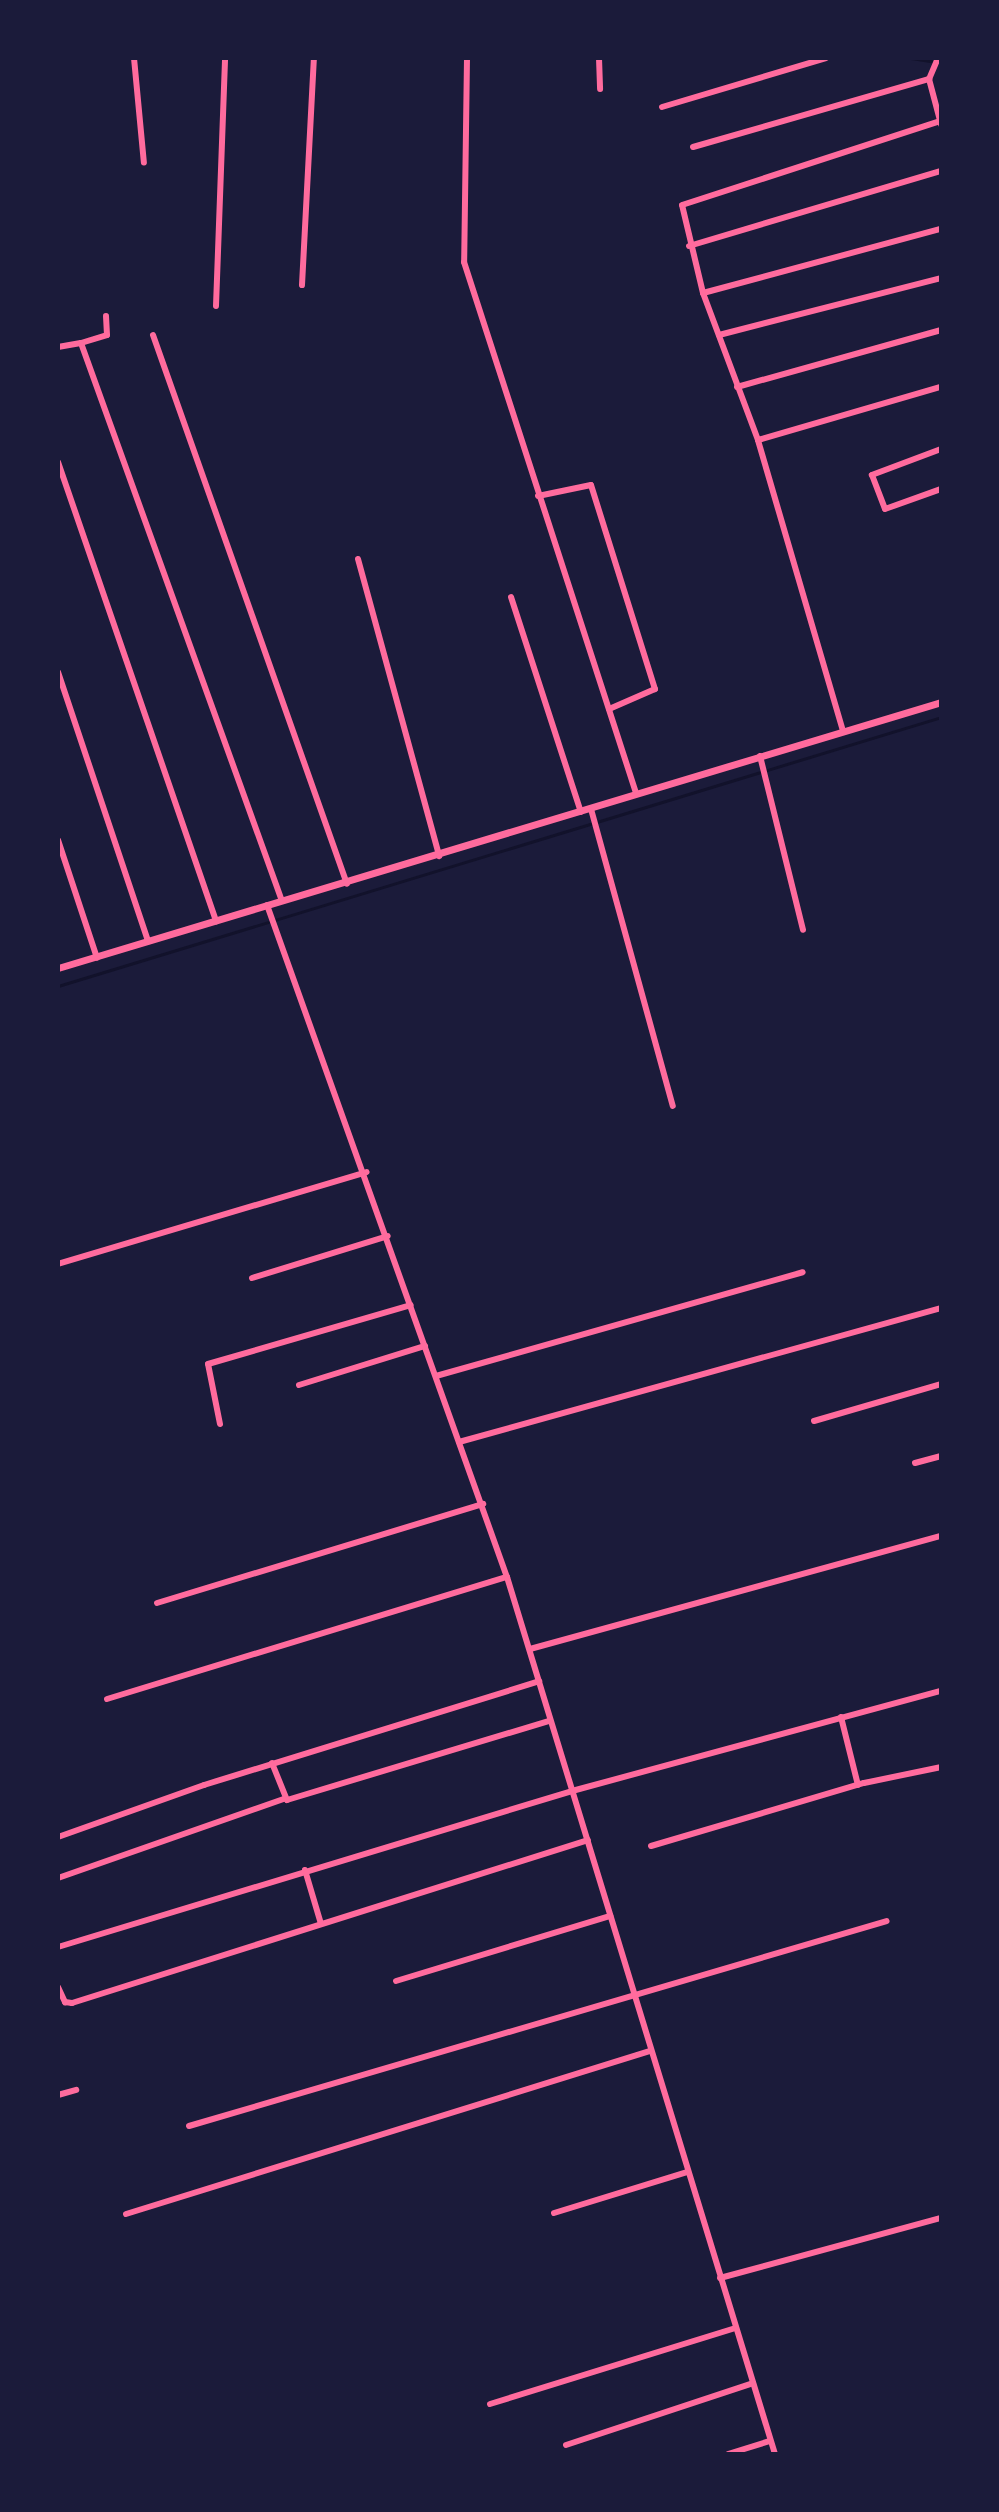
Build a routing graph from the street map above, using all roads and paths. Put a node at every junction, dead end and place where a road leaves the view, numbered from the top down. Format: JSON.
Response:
{"nodes":[{"id":1,"x":134,"y":58,"type":"edge"},
{"id":2,"x":225,"y":58,"type":"edge"},
{"id":3,"x":314,"y":58,"type":"edge"},
{"id":4,"x":467,"y":58,"type":"edge"},
{"id":5,"x":599,"y":58,"type":"edge"},
{"id":6,"x":826,"y":58,"type":"edge"},
{"id":7,"x":938,"y":58,"type":"edge"},
{"id":8,"x":929,"y":79,"type":"junction"},
{"id":9,"x":600,"y":89,"type":"dead end"},
{"id":10,"x":662,"y":107,"type":"dead end"},
{"id":11,"x":941,"y":122,"type":"edge"},
{"id":12,"x":693,"y":147,"type":"dead end"},
{"id":13,"x":144,"y":163,"type":"dead end"},
{"id":14,"x":941,"y":171,"type":"edge"},
{"id":15,"x":941,"y":229,"type":"edge"},
{"id":16,"x":689,"y":246,"type":"junction"},
{"id":17,"x":941,"y":278,"type":"edge"},
{"id":18,"x":302,"y":285,"type":"dead end"},
{"id":19,"x":703,"y":293,"type":"junction"},
{"id":20,"x":216,"y":306,"type":"dead end"},
{"id":21,"x":106,"y":316,"type":"dead end"},
{"id":22,"x":941,"y":330,"type":"edge"},
{"id":23,"x":153,"y":335,"type":"dead end"},
{"id":24,"x":719,"y":335,"type":"junction"},
{"id":25,"x":81,"y":343,"type":"junction"},
{"id":26,"x":58,"y":347,"type":"edge"},
{"id":27,"x":737,"y":387,"type":"junction"},
{"id":28,"x":941,"y":387,"type":"edge"},
{"id":29,"x":758,"y":440,"type":"junction"},
{"id":30,"x":941,"y":449,"type":"edge"},
{"id":31,"x":58,"y":462,"type":"edge"},
{"id":32,"x":941,"y":489,"type":"edge"},
{"id":33,"x":538,"y":496,"type":"junction"},
{"id":34,"x":358,"y":559,"type":"dead end"},
{"id":35,"x":511,"y":597,"type":"dead end"},
{"id":36,"x":58,"y":672,"type":"edge"},
{"id":37,"x":941,"y":702,"type":"edge"},
{"id":38,"x":609,"y":709,"type":"junction"},
{"id":39,"x":843,"y":731,"type":"junction"},
{"id":40,"x":760,"y":756,"type":"junction"},
{"id":41,"x":636,"y":793,"type":"junction"},
{"id":42,"x":591,"y":809,"type":"junction"},
{"id":43,"x":581,"y":812,"type":"junction"},
{"id":44,"x":58,"y":840,"type":"edge"},
{"id":45,"x":439,"y":856,"type":"junction"},
{"id":46,"x":347,"y":884,"type":"junction"},
{"id":47,"x":282,"y":901,"type":"junction"},
{"id":48,"x":267,"y":905,"type":"junction"},
{"id":49,"x":216,"y":922,"type":"junction"},
{"id":50,"x":803,"y":930,"type":"dead end"},
{"id":51,"x":148,"y":941,"type":"junction"},
{"id":52,"x":97,"y":958,"type":"junction"},
{"id":53,"x":58,"y":968,"type":"edge"},
{"id":54,"x":673,"y":1106,"type":"dead end"},
{"id":55,"x":367,"y":1172,"type":"junction"},
{"id":56,"x":388,"y":1236,"type":"junction"},
{"id":57,"x":58,"y":1264,"type":"edge"},
{"id":58,"x":803,"y":1272,"type":"dead end"},
{"id":59,"x":252,"y":1278,"type":"dead end"},
{"id":60,"x":411,"y":1305,"type":"junction"},
{"id":61,"x":941,"y":1308,"type":"edge"},
{"id":62,"x":425,"y":1346,"type":"junction"},
{"id":63,"x":436,"y":1376,"type":"junction"},
{"id":64,"x":941,"y":1384,"type":"edge"},
{"id":65,"x":299,"y":1385,"type":"dead end"},
{"id":66,"x":814,"y":1421,"type":"dead end"},
{"id":67,"x":220,"y":1424,"type":"dead end"},
{"id":68,"x":459,"y":1442,"type":"junction"},
{"id":69,"x":941,"y":1456,"type":"edge"},
{"id":70,"x":915,"y":1463,"type":"dead end"},
{"id":71,"x":483,"y":1504,"type":"junction"},
{"id":72,"x":941,"y":1536,"type":"edge"},
{"id":73,"x":507,"y":1577,"type":"junction"},
{"id":74,"x":157,"y":1603,"type":"dead end"},
{"id":75,"x":530,"y":1649,"type":"junction"},
{"id":76,"x":539,"y":1681,"type":"junction"},
{"id":77,"x":941,"y":1691,"type":"edge"},
{"id":78,"x":107,"y":1699,"type":"dead end"},
{"id":79,"x":841,"y":1717,"type":"junction"},
{"id":80,"x":549,"y":1721,"type":"junction"},
{"id":81,"x":272,"y":1763,"type":"junction"},
{"id":82,"x":941,"y":1767,"type":"edge"},
{"id":83,"x":858,"y":1785,"type":"junction"},
{"id":84,"x":572,"y":1791,"type":"junction"},
{"id":85,"x":284,"y":1799,"type":"junction"},
{"id":86,"x":58,"y":1837,"type":"edge"},
{"id":87,"x":588,"y":1840,"type":"junction"},
{"id":88,"x":651,"y":1846,"type":"dead end"},
{"id":89,"x":305,"y":1870,"type":"junction"},
{"id":90,"x":58,"y":1878,"type":"edge"},
{"id":91,"x":610,"y":1916,"type":"junction"},
{"id":92,"x":887,"y":1921,"type":"dead end"},
{"id":93,"x":321,"y":1924,"type":"junction"},
{"id":94,"x":58,"y":1947,"type":"edge"},
{"id":95,"x":396,"y":1981,"type":"dead end"},
{"id":96,"x":58,"y":1987,"type":"edge"},
{"id":97,"x":635,"y":2000,"type":"junction"},
{"id":98,"x":650,"y":2051,"type":"junction"},
{"id":99,"x":76,"y":2090,"type":"dead end"},
{"id":100,"x":58,"y":2095,"type":"edge"},
{"id":101,"x":189,"y":2126,"type":"dead end"},
{"id":102,"x":687,"y":2172,"type":"junction"},
{"id":103,"x":554,"y":2213,"type":"dead end"},
{"id":104,"x":126,"y":2214,"type":"dead end"},
{"id":105,"x":941,"y":2218,"type":"edge"},
{"id":106,"x":720,"y":2278,"type":"junction"},
{"id":107,"x":736,"y":2328,"type":"junction"},
{"id":108,"x":753,"y":2383,"type":"junction"},
{"id":109,"x":490,"y":2404,"type":"dead end"},
{"id":110,"x":770,"y":2441,"type":"junction"},
{"id":111,"x":566,"y":2445,"type":"dead end"},
{"id":112,"x":728,"y":2454,"type":"edge"},
{"id":113,"x":775,"y":2454,"type":"edge"}],
"edges":[{"from":1,"to":13,"type":"street"},
{"from":2,"to":20,"type":"street"},
{"from":3,"to":18,"type":"street"},
{"from":4,"to":33,"type":"street"},
{"from":5,"to":9,"type":"street"},
{"from":6,"to":10,"type":"street"},
{"from":7,"to":8,"type":"street"},
{"from":8,"to":11,"type":"street"},
{"from":8,"to":12,"type":"street"},
{"from":11,"to":16,"type":"street"},
{"from":14,"to":16,"type":"street"},
{"from":15,"to":19,"type":"street"},
{"from":16,"to":19,"type":"street"},
{"from":17,"to":24,"type":"street"},
{"from":19,"to":24,"type":"street"},
{"from":21,"to":25,"type":"street"},
{"from":22,"to":27,"type":"street"},
{"from":23,"to":46,"type":"street"},
{"from":24,"to":27,"type":"street"},
{"from":25,"to":26,"type":"street"},
{"from":25,"to":47,"type":"street"},
{"from":27,"to":29,"type":"street"},
{"from":28,"to":29,"type":"street"},
{"from":29,"to":39,"type":"street"},
{"from":30,"to":32,"type":"street"},
{"from":31,"to":49,"type":"street"},
{"from":33,"to":38,"type":"street"},
{"from":33,"to":38,"type":"street"},
{"from":34,"to":45,"type":"street"},
{"from":35,"to":43,"type":"street"},
{"from":36,"to":51,"type":"street"},
{"from":37,"to":39,"type":"street"},
{"from":38,"to":41,"type":"street"},
{"from":39,"to":40,"type":"street"},
{"from":40,"to":41,"type":"street"},
{"from":40,"to":50,"type":"street"},
{"from":41,"to":42,"type":"street"},
{"from":42,"to":43,"type":"street"},
{"from":42,"to":54,"type":"street"},
{"from":43,"to":45,"type":"street"},
{"from":44,"to":52,"type":"street"},
{"from":45,"to":46,"type":"street"},
{"from":46,"to":47,"type":"street"},
{"from":47,"to":48,"type":"street"},
{"from":48,"to":49,"type":"street"},
{"from":48,"to":55,"type":"street"},
{"from":49,"to":51,"type":"street"},
{"from":51,"to":52,"type":"street"},
{"from":52,"to":53,"type":"street"},
{"from":55,"to":56,"type":"street"},
{"from":55,"to":57,"type":"street"},
{"from":56,"to":59,"type":"street"},
{"from":56,"to":60,"type":"street"},
{"from":58,"to":63,"type":"street"},
{"from":60,"to":62,"type":"street"},
{"from":60,"to":67,"type":"street"},
{"from":61,"to":68,"type":"street"},
{"from":62,"to":63,"type":"street"},
{"from":62,"to":65,"type":"street"},
{"from":63,"to":68,"type":"street"},
{"from":64,"to":66,"type":"street"},
{"from":68,"to":71,"type":"street"},
{"from":69,"to":70,"type":"street"},
{"from":71,"to":73,"type":"street"},
{"from":71,"to":74,"type":"street"},
{"from":72,"to":75,"type":"street"},
{"from":73,"to":75,"type":"street"},
{"from":73,"to":78,"type":"street"},
{"from":75,"to":76,"type":"street"},
{"from":76,"to":80,"type":"street"},
{"from":76,"to":81,"type":"street"},
{"from":77,"to":79,"type":"street"},
{"from":79,"to":83,"type":"street"},
{"from":79,"to":84,"type":"street"},
{"from":80,"to":84,"type":"street"},
{"from":80,"to":85,"type":"street"},
{"from":81,"to":85,"type":"street"},
{"from":81,"to":86,"type":"street"},
{"from":82,"to":83,"type":"street"},
{"from":83,"to":88,"type":"street"},
{"from":84,"to":87,"type":"street"},
{"from":84,"to":89,"type":"street"},
{"from":85,"to":90,"type":"street"},
{"from":87,"to":91,"type":"street"},
{"from":87,"to":93,"type":"street"},
{"from":89,"to":93,"type":"street"},
{"from":89,"to":94,"type":"street"},
{"from":91,"to":95,"type":"street"},
{"from":91,"to":97,"type":"street"},
{"from":92,"to":97,"type":"street"},
{"from":93,"to":96,"type":"street"},
{"from":97,"to":98,"type":"street"},
{"from":97,"to":101,"type":"street"},
{"from":98,"to":102,"type":"street"},
{"from":98,"to":104,"type":"street"},
{"from":99,"to":100,"type":"street"},
{"from":102,"to":103,"type":"street"},
{"from":102,"to":106,"type":"street"},
{"from":105,"to":106,"type":"street"},
{"from":106,"to":107,"type":"street"},
{"from":107,"to":108,"type":"street"},
{"from":107,"to":109,"type":"street"},
{"from":108,"to":110,"type":"street"},
{"from":108,"to":111,"type":"street"},
{"from":110,"to":112,"type":"street"},
{"from":110,"to":113,"type":"street"}]}
